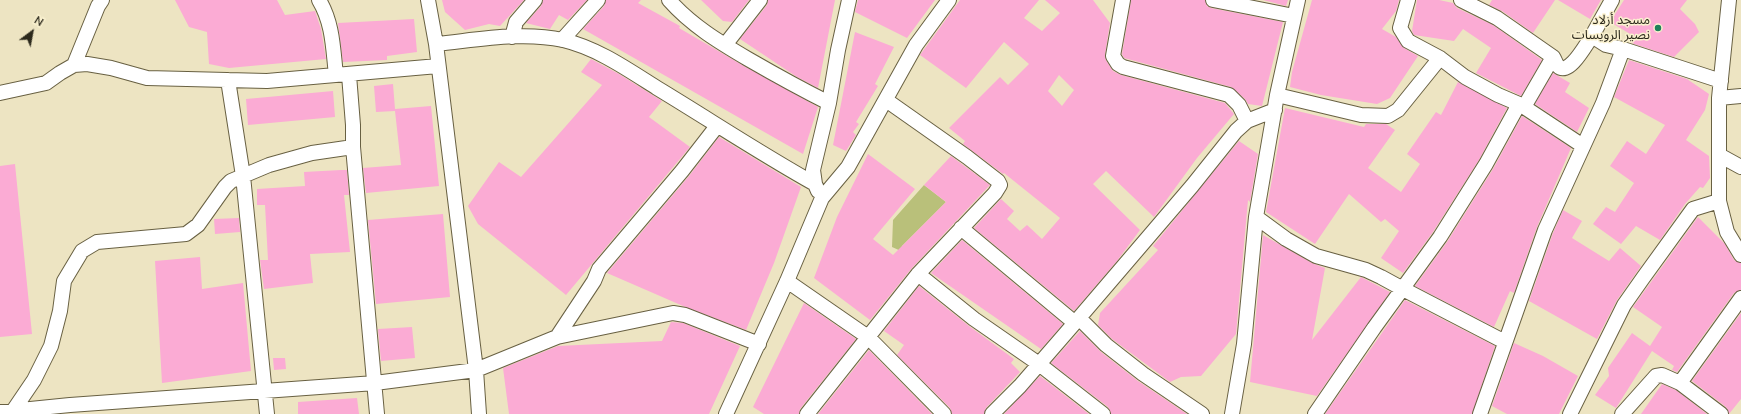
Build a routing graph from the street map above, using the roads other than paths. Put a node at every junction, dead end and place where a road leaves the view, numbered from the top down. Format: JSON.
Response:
{"nodes":[{"id":1,"x":102,"y":0,"type":"edge"},
{"id":2,"x":319,"y":0,"type":"edge"},
{"id":3,"x":428,"y":0,"type":"edge"},
{"id":4,"x":535,"y":0,"type":"edge"},
{"id":5,"x":598,"y":0,"type":"edge"},
{"id":6,"x":669,"y":0,"type":"edge"},
{"id":7,"x":760,"y":0,"type":"edge"},
{"id":8,"x":849,"y":0,"type":"edge"},
{"id":9,"x":949,"y":0,"type":"edge"},
{"id":10,"x":1123,"y":0,"type":"edge"},
{"id":11,"x":1213,"y":0,"type":"edge"},
{"id":12,"x":1298,"y":0,"type":"edge"},
{"id":13,"x":1408,"y":0,"type":"edge"},
{"id":14,"x":1461,"y":0,"type":"edge"},
{"id":15,"x":1612,"y":0,"type":"edge"},
{"id":16,"x":1729,"y":0,"type":"edge"},
{"id":17,"x":1247,"y":4,"type":"edge"},
{"id":18,"x":1294,"y":16,"type":"junction"},
{"id":19,"x":1592,"y":36,"type":"junction"},
{"id":20,"x":512,"y":37,"type":"junction"},
{"id":21,"x":562,"y":40,"type":"junction"},
{"id":22,"x":436,"y":44,"type":"junction"},
{"id":23,"x":725,"y":45,"type":"junction"},
{"id":24,"x":1623,"y":49,"type":"junction"},
{"id":25,"x":1553,"y":57,"type":"junction"},
{"id":26,"x":1440,"y":58,"type":"junction"},
{"id":27,"x":74,"y":65,"type":"junction"},
{"id":28,"x":438,"y":66,"type":"junction"},
{"id":29,"x":342,"y":75,"type":"junction"},
{"id":30,"x":228,"y":80,"type":"junction"},
{"id":31,"x":1721,"y":81,"type":"junction"},
{"id":32,"x":0,"y":93,"type":"edge"},
{"id":33,"x":1277,"y":95,"type":"junction"},
{"id":34,"x":1730,"y":97,"type":"edge"},
{"id":35,"x":886,"y":100,"type":"junction"},
{"id":36,"x":829,"y":103,"type":"junction"},
{"id":37,"x":1521,"y":105,"type":"junction"},
{"id":38,"x":1741,"y":106,"type":"edge"},
{"id":39,"x":1275,"y":110,"type":"junction"},
{"id":40,"x":1247,"y":121,"type":"junction"},
{"id":41,"x":718,"y":126,"type":"junction"},
{"id":42,"x":1583,"y":146,"type":"junction"},
{"id":43,"x":353,"y":147,"type":"junction"},
{"id":44,"x":1720,"y":155,"type":"junction"},
{"id":45,"x":1741,"y":167,"type":"edge"},
{"id":46,"x":243,"y":176,"type":"junction"},
{"id":47,"x":815,"y":184,"type":"junction"},
{"id":48,"x":822,"y":198,"type":"junction"},
{"id":49,"x":1720,"y":202,"type":"junction"},
{"id":50,"x":1256,"y":217,"type":"junction"},
{"id":51,"x":960,"y":228,"type":"junction"},
{"id":52,"x":1741,"y":255,"type":"edge"},
{"id":53,"x":918,"y":274,"type":"junction"},
{"id":54,"x":787,"y":281,"type":"junction"},
{"id":55,"x":1403,"y":289,"type":"junction"},
{"id":56,"x":1741,"y":298,"type":"edge"},
{"id":57,"x":1077,"y":320,"type":"junction"},
{"id":58,"x":557,"y":337,"type":"junction"},
{"id":59,"x":868,"y":337,"type":"junction"},
{"id":60,"x":1505,"y":342,"type":"junction"},
{"id":61,"x":759,"y":344,"type":"junction"},
{"id":62,"x":1039,"y":364,"type":"junction"},
{"id":63,"x":476,"y":370,"type":"junction"},
{"id":64,"x":375,"y":383,"type":"junction"},
{"id":65,"x":1680,"y":384,"type":"junction"},
{"id":66,"x":265,"y":391,"type":"junction"},
{"id":67,"x":7,"y":411,"type":"edge"},
{"id":68,"x":732,"y":411,"type":"edge"},
{"id":69,"x":266,"y":414,"type":"edge"},
{"id":70,"x":377,"y":414,"type":"edge"},
{"id":71,"x":479,"y":414,"type":"edge"},
{"id":72,"x":807,"y":414,"type":"edge"},
{"id":73,"x":944,"y":414,"type":"edge"},
{"id":74,"x":992,"y":414,"type":"edge"},
{"id":75,"x":1103,"y":414,"type":"edge"},
{"id":76,"x":1202,"y":414,"type":"edge"},
{"id":77,"x":1232,"y":414,"type":"edge"},
{"id":78,"x":1315,"y":414,"type":"edge"},
{"id":79,"x":1480,"y":414,"type":"edge"},
{"id":80,"x":1570,"y":414,"type":"edge"},
{"id":81,"x":1622,"y":414,"type":"edge"},
{"id":82,"x":1721,"y":414,"type":"edge"}],
"edges":[{"from":1,"to":27,"type":"street"},
{"from":2,"to":29,"type":"street"},
{"from":3,"to":22,"type":"street"},
{"from":4,"to":20,"type":"street"},
{"from":5,"to":21,"type":"street"},
{"from":6,"to":23,"type":"street"},
{"from":7,"to":23,"type":"street"},
{"from":8,"to":36,"type":"street"},
{"from":9,"to":35,"type":"street"},
{"from":10,"to":40,"type":"street"},
{"from":11,"to":17,"type":"street"},
{"from":12,"to":18,"type":"street"},
{"from":13,"to":26,"type":"street"},
{"from":14,"to":25,"type":"street"},
{"from":15,"to":19,"type":"street"},
{"from":16,"to":31,"type":"street"},
{"from":17,"to":18,"type":"street"},
{"from":18,"to":33,"type":"street"},
{"from":19,"to":24,"type":"street"},
{"from":19,"to":25,"type":"street"},
{"from":20,"to":21,"type":"street"},
{"from":20,"to":22,"type":"street"},
{"from":21,"to":41,"type":"street"},
{"from":22,"to":28,"type":"street"},
{"from":23,"to":36,"type":"street"},
{"from":24,"to":31,"type":"street"},
{"from":24,"to":42,"type":"street"},
{"from":25,"to":37,"type":"street"},
{"from":26,"to":33,"type":"street"},
{"from":26,"to":37,"type":"street"},
{"from":27,"to":30,"type":"street"},
{"from":27,"to":32,"type":"street"},
{"from":28,"to":29,"type":"street"},
{"from":28,"to":63,"type":"street"},
{"from":29,"to":30,"type":"street"},
{"from":29,"to":43,"type":"street"},
{"from":30,"to":46,"type":"street"},
{"from":31,"to":34,"type":"street"},
{"from":33,"to":39,"type":"street"},
{"from":34,"to":38,"type":"street"},
{"from":34,"to":44,"type":"street"},
{"from":35,"to":48,"type":"street"},
{"from":35,"to":51,"type":"street"},
{"from":36,"to":47,"type":"street"},
{"from":37,"to":42,"type":"street"},
{"from":37,"to":55,"type":"street"},
{"from":39,"to":40,"type":"street"},
{"from":39,"to":50,"type":"street"},
{"from":40,"to":57,"type":"street"},
{"from":41,"to":47,"type":"street"},
{"from":41,"to":58,"type":"street"},
{"from":42,"to":60,"type":"street"},
{"from":43,"to":46,"type":"street"},
{"from":43,"to":64,"type":"street"},
{"from":44,"to":45,"type":"street"},
{"from":44,"to":49,"type":"street"},
{"from":46,"to":66,"type":"street"},
{"from":46,"to":67,"type":"street"},
{"from":47,"to":48,"type":"street"},
{"from":48,"to":54,"type":"street"},
{"from":49,"to":52,"type":"street"},
{"from":49,"to":80,"type":"street"},
{"from":50,"to":55,"type":"street"},
{"from":50,"to":77,"type":"street"},
{"from":51,"to":53,"type":"street"},
{"from":51,"to":57,"type":"street"},
{"from":53,"to":59,"type":"street"},
{"from":53,"to":62,"type":"street"},
{"from":54,"to":59,"type":"street"},
{"from":54,"to":61,"type":"street"},
{"from":55,"to":60,"type":"street"},
{"from":55,"to":78,"type":"street"},
{"from":56,"to":65,"type":"street"},
{"from":57,"to":62,"type":"street"},
{"from":57,"to":76,"type":"street"},
{"from":58,"to":61,"type":"street"},
{"from":58,"to":63,"type":"street"},
{"from":59,"to":72,"type":"street"},
{"from":59,"to":73,"type":"street"},
{"from":60,"to":79,"type":"street"},
{"from":61,"to":68,"type":"street"},
{"from":62,"to":74,"type":"street"},
{"from":62,"to":75,"type":"street"},
{"from":63,"to":64,"type":"street"},
{"from":63,"to":71,"type":"street"},
{"from":64,"to":66,"type":"street"},
{"from":64,"to":70,"type":"street"},
{"from":65,"to":81,"type":"street"},
{"from":65,"to":82,"type":"street"},
{"from":66,"to":67,"type":"street"},
{"from":66,"to":69,"type":"street"}]}
